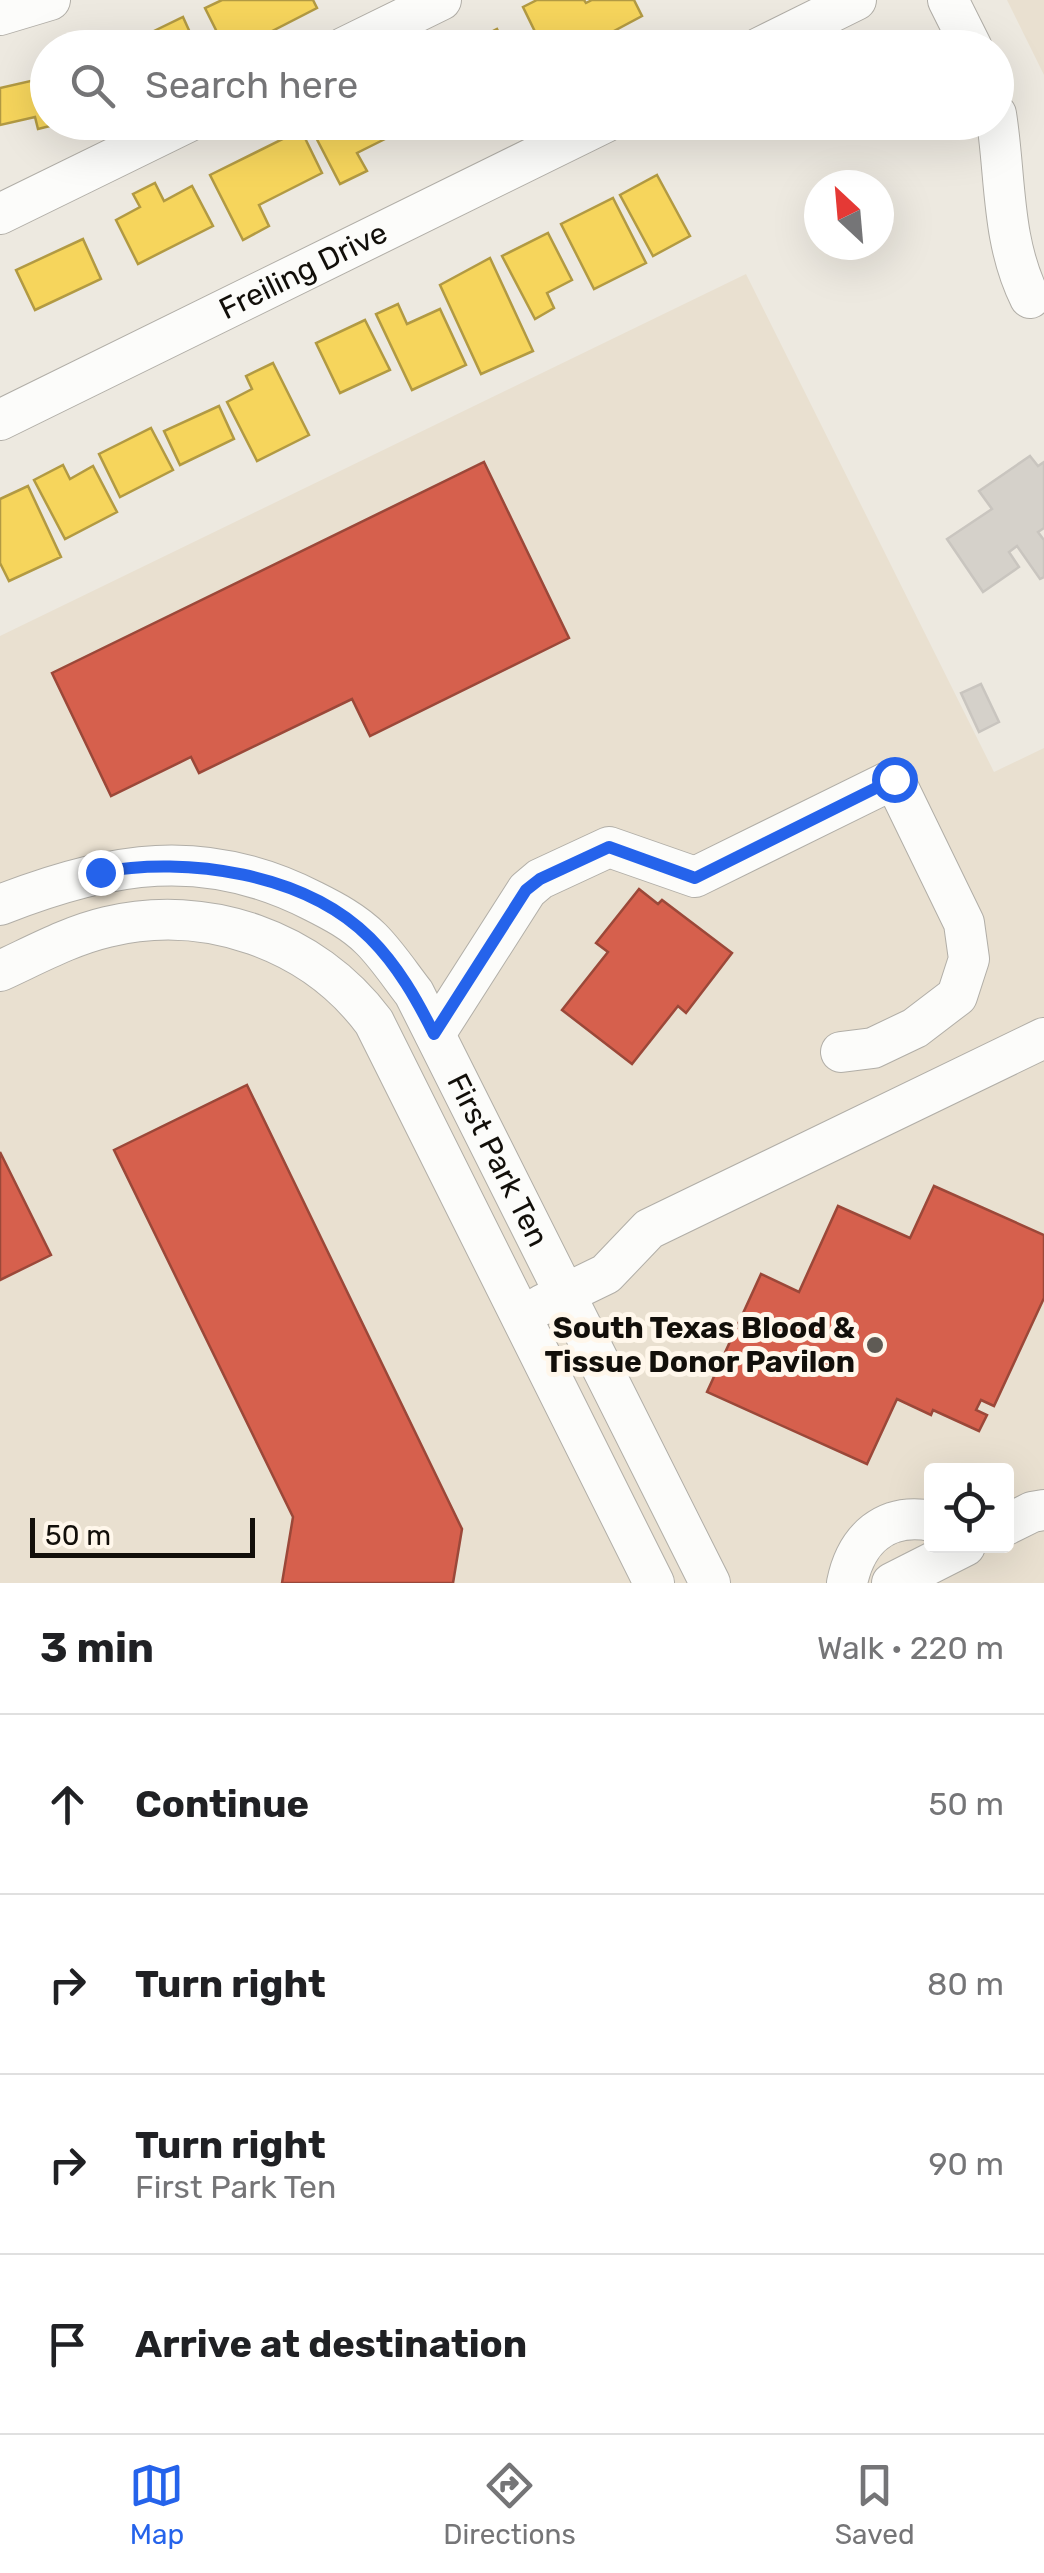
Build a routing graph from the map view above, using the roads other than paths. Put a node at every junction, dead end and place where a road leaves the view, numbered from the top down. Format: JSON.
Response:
{"nodes":[{"id":1,"x":50,"y":0,"type":"edge"},
{"id":2,"x":441,"y":0,"type":"edge"},
{"id":3,"x":856,"y":0,"type":"edge"},
{"id":4,"x":948,"y":0,"type":"edge"},
{"id":5,"x":0,"y":14,"type":"edge"},
{"id":6,"x":380,"y":30,"type":"edge"},
{"id":7,"x":796,"y":30,"type":"edge"},
{"id":8,"x":963,"y":30,"type":"edge"},
{"id":9,"x":151,"y":140,"type":"edge"},
{"id":10,"x":569,"y":140,"type":"edge"},
{"id":11,"x":999,"y":140,"type":"edge"},
{"id":12,"x":0,"y":214,"type":"edge"},
{"id":13,"x":1030,"y":298,"type":"dead end"},
{"id":14,"x":0,"y":420,"type":"edge"},
{"id":15,"x":0,"y":905,"type":"edge"},
{"id":16,"x":0,"y":971,"type":"edge"},
{"id":17,"x":434,"y":1034,"type":"junction"},
{"id":18,"x":1044,"y":1038,"type":"edge"},
{"id":19,"x":841,"y":1052,"type":"dead end"},
{"id":20,"x":565,"y":1294,"type":"junction"},
{"id":21,"x":520,"y":1316,"type":"junction"},
{"id":22,"x":1044,"y":1510,"type":"edge"},
{"id":23,"x":924,"y":1519,"type":"edge"},
{"id":24,"x":1014,"y":1520,"type":"edge"},
{"id":25,"x":951,"y":1553,"type":"edge"},
{"id":26,"x":654,"y":1583,"type":"edge"},
{"id":27,"x":710,"y":1583,"type":"edge"},
{"id":28,"x":848,"y":1583,"type":"edge"},
{"id":29,"x":892,"y":1583,"type":"edge"}],
"edges":[{"from":1,"to":5,"type":"street"},
{"from":2,"to":6,"type":"street"},
{"from":3,"to":7,"type":"street"},
{"from":4,"to":8,"type":"street"},
{"from":9,"to":12,"type":"street"},
{"from":10,"to":14,"type":"street","name":"Freiling Drive"},
{"from":11,"to":13,"type":"street"},
{"from":15,"to":17,"type":"street","name":"First Park Ten"},
{"from":16,"to":21,"type":"street","name":"First Park Ten"},
{"from":17,"to":19,"type":"street"},
{"from":17,"to":20,"type":"street","name":"First Park Ten"},
{"from":18,"to":20,"type":"street"},
{"from":20,"to":21,"type":"street"},
{"from":20,"to":27,"type":"street","name":"First Park Ten"},
{"from":21,"to":26,"type":"street","name":"First Park Ten"},
{"from":22,"to":24,"type":"street"},
{"from":23,"to":28,"type":"street"},
{"from":25,"to":29,"type":"street"}]}
